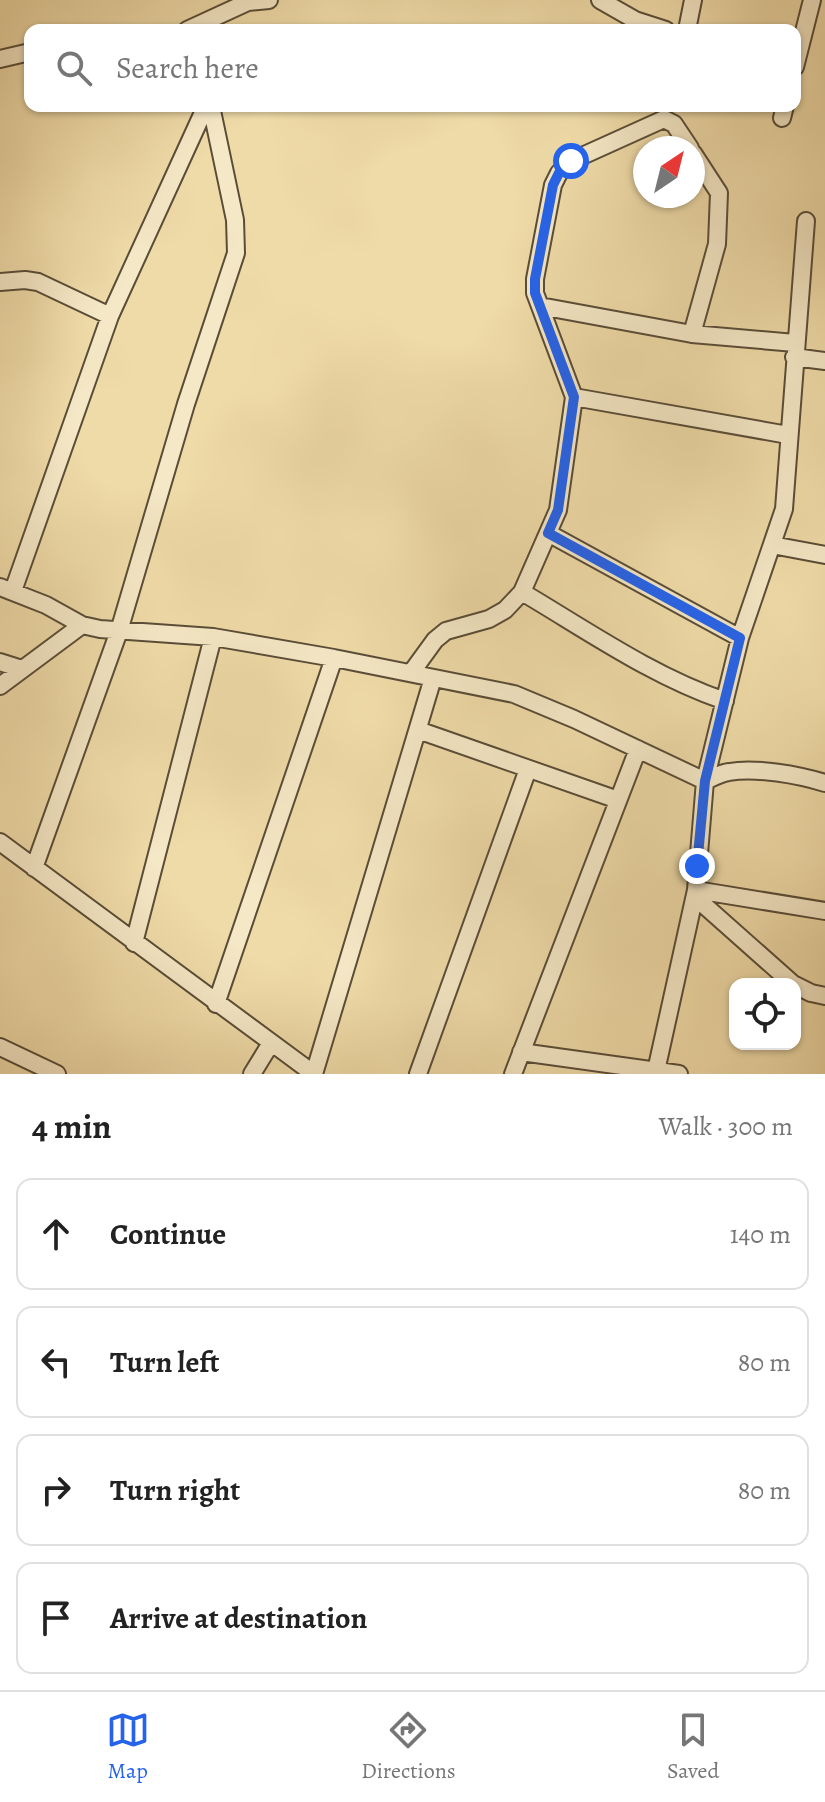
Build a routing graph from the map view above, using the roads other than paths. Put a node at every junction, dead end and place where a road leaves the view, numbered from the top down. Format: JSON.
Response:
{"nodes":[{"id":1,"x":600,"y":0,"type":"edge"},
{"id":2,"x":693,"y":0,"type":"edge"},
{"id":3,"x":812,"y":0,"type":"edge"},
{"id":4,"x":268,"y":1,"type":"edge"},
{"id":5,"x":230,"y":12,"type":"junction"},
{"id":6,"x":201,"y":24,"type":"edge"},
{"id":7,"x":227,"y":24,"type":"edge"},
{"id":8,"x":647,"y":24,"type":"edge"},
{"id":9,"x":688,"y":24,"type":"edge"},
{"id":10,"x":801,"y":43,"type":"edge"},
{"id":11,"x":24,"y":53,"type":"edge"},
{"id":12,"x":0,"y":59,"type":"edge"},
{"id":13,"x":205,"y":112,"type":"edge"},
{"id":14,"x":209,"y":112,"type":"edge"},
{"id":15,"x":682,"y":136,"type":"edge"},
{"id":16,"x":705,"y":172,"type":"edge"},
{"id":17,"x":806,"y":221,"type":"dead end"},
{"id":18,"x":0,"y":282,"type":"edge"},
{"id":19,"x":540,"y":306,"type":"junction"},
{"id":20,"x":110,"y":316,"type":"junction"},
{"id":21,"x":692,"y":334,"type":"junction"},
{"id":22,"x":795,"y":350,"type":"junction"},
{"id":23,"x":825,"y":361,"type":"edge"},
{"id":24,"x":574,"y":397,"type":"junction"},
{"id":25,"x":788,"y":435,"type":"junction"},
{"id":26,"x":548,"y":533,"type":"junction"},
{"id":27,"x":772,"y":545,"type":"junction"},
{"id":28,"x":825,"y":555,"type":"edge"},
{"id":29,"x":6,"y":589,"type":"edge"},
{"id":30,"x":522,"y":592,"type":"junction"},
{"id":31,"x":82,"y":625,"type":"junction"},
{"id":32,"x":119,"y":631,"type":"junction"},
{"id":33,"x":213,"y":637,"type":"junction"},
{"id":34,"x":740,"y":638,"type":"junction"},
{"id":35,"x":334,"y":658,"type":"junction"},
{"id":36,"x":0,"y":662,"type":"edge"},
{"id":37,"x":22,"y":669,"type":"junction"},
{"id":38,"x":411,"y":673,"type":"junction"},
{"id":39,"x":433,"y":678,"type":"junction"},
{"id":40,"x":0,"y":686,"type":"edge"},
{"id":41,"x":725,"y":701,"type":"junction"},
{"id":42,"x":418,"y":730,"type":"junction"},
{"id":43,"x":638,"y":749,"type":"junction"},
{"id":44,"x":528,"y":769,"type":"junction"},
{"id":45,"x":705,"y":781,"type":"junction"},
{"id":46,"x":825,"y":783,"type":"edge"},
{"id":47,"x":618,"y":800,"type":"junction"},
{"id":48,"x":0,"y":842,"type":"edge"},
{"id":49,"x":34,"y":868,"type":"junction"},
{"id":50,"x":696,"y":890,"type":"junction"},
{"id":51,"x":825,"y":911,"type":"edge"},
{"id":52,"x":134,"y":943,"type":"junction"},
{"id":53,"x":787,"y":978,"type":"edge"},
{"id":54,"x":801,"y":988,"type":"edge"},
{"id":55,"x":825,"y":996,"type":"edge"},
{"id":56,"x":216,"y":1004,"type":"junction"},
{"id":57,"x":271,"y":1043,"type":"junction"},
{"id":58,"x":0,"y":1047,"type":"edge"},
{"id":59,"x":521,"y":1052,"type":"junction"},
{"id":60,"x":656,"y":1071,"type":"junction"},
{"id":61,"x":57,"y":1074,"type":"edge"},
{"id":62,"x":252,"y":1074,"type":"edge"},
{"id":63,"x":314,"y":1074,"type":"edge"},
{"id":64,"x":418,"y":1074,"type":"edge"},
{"id":65,"x":513,"y":1074,"type":"edge"},
{"id":66,"x":679,"y":1074,"type":"edge"}],
"edges":[{"from":1,"to":8,"type":"street"},
{"from":2,"to":9,"type":"street"},
{"from":3,"to":10,"type":"street"},
{"from":4,"to":5,"type":"street"},
{"from":5,"to":6,"type":"street"},
{"from":5,"to":7,"type":"street"},
{"from":11,"to":12,"type":"street"},
{"from":13,"to":20,"type":"street"},
{"from":14,"to":32,"type":"street"},
{"from":15,"to":19,"type":"street"},
{"from":16,"to":21,"type":"street"},
{"from":17,"to":22,"type":"street"},
{"from":18,"to":20,"type":"street"},
{"from":19,"to":21,"type":"street"},
{"from":19,"to":24,"type":"street"},
{"from":20,"to":29,"type":"street"},
{"from":21,"to":22,"type":"street"},
{"from":22,"to":23,"type":"street"},
{"from":22,"to":25,"type":"street"},
{"from":24,"to":25,"type":"street"},
{"from":24,"to":26,"type":"street"},
{"from":25,"to":27,"type":"street"},
{"from":26,"to":30,"type":"street"},
{"from":26,"to":34,"type":"street"},
{"from":27,"to":28,"type":"street"},
{"from":27,"to":34,"type":"street"},
{"from":29,"to":31,"type":"street"},
{"from":30,"to":38,"type":"street"},
{"from":30,"to":41,"type":"street"},
{"from":31,"to":32,"type":"street"},
{"from":31,"to":37,"type":"street"},
{"from":32,"to":33,"type":"street"},
{"from":32,"to":49,"type":"street"},
{"from":33,"to":35,"type":"street"},
{"from":33,"to":52,"type":"street"},
{"from":34,"to":41,"type":"street"},
{"from":35,"to":38,"type":"street"},
{"from":35,"to":56,"type":"street"},
{"from":36,"to":37,"type":"street"},
{"from":37,"to":40,"type":"street"},
{"from":38,"to":39,"type":"street"},
{"from":39,"to":42,"type":"street"},
{"from":39,"to":43,"type":"street"},
{"from":41,"to":45,"type":"street"},
{"from":42,"to":44,"type":"street"},
{"from":42,"to":63,"type":"street"},
{"from":43,"to":45,"type":"street"},
{"from":43,"to":47,"type":"street"},
{"from":44,"to":47,"type":"street"},
{"from":44,"to":64,"type":"street"},
{"from":45,"to":46,"type":"street"},
{"from":45,"to":50,"type":"street"},
{"from":47,"to":59,"type":"street"},
{"from":48,"to":49,"type":"street"},
{"from":49,"to":52,"type":"street"},
{"from":50,"to":51,"type":"street"},
{"from":50,"to":53,"type":"street"},
{"from":50,"to":60,"type":"street"},
{"from":52,"to":56,"type":"street"},
{"from":54,"to":55,"type":"street"},
{"from":56,"to":57,"type":"street"},
{"from":57,"to":62,"type":"street"},
{"from":57,"to":63,"type":"street"},
{"from":58,"to":61,"type":"street"},
{"from":59,"to":60,"type":"street"},
{"from":59,"to":65,"type":"street"},
{"from":60,"to":66,"type":"street"}]}
